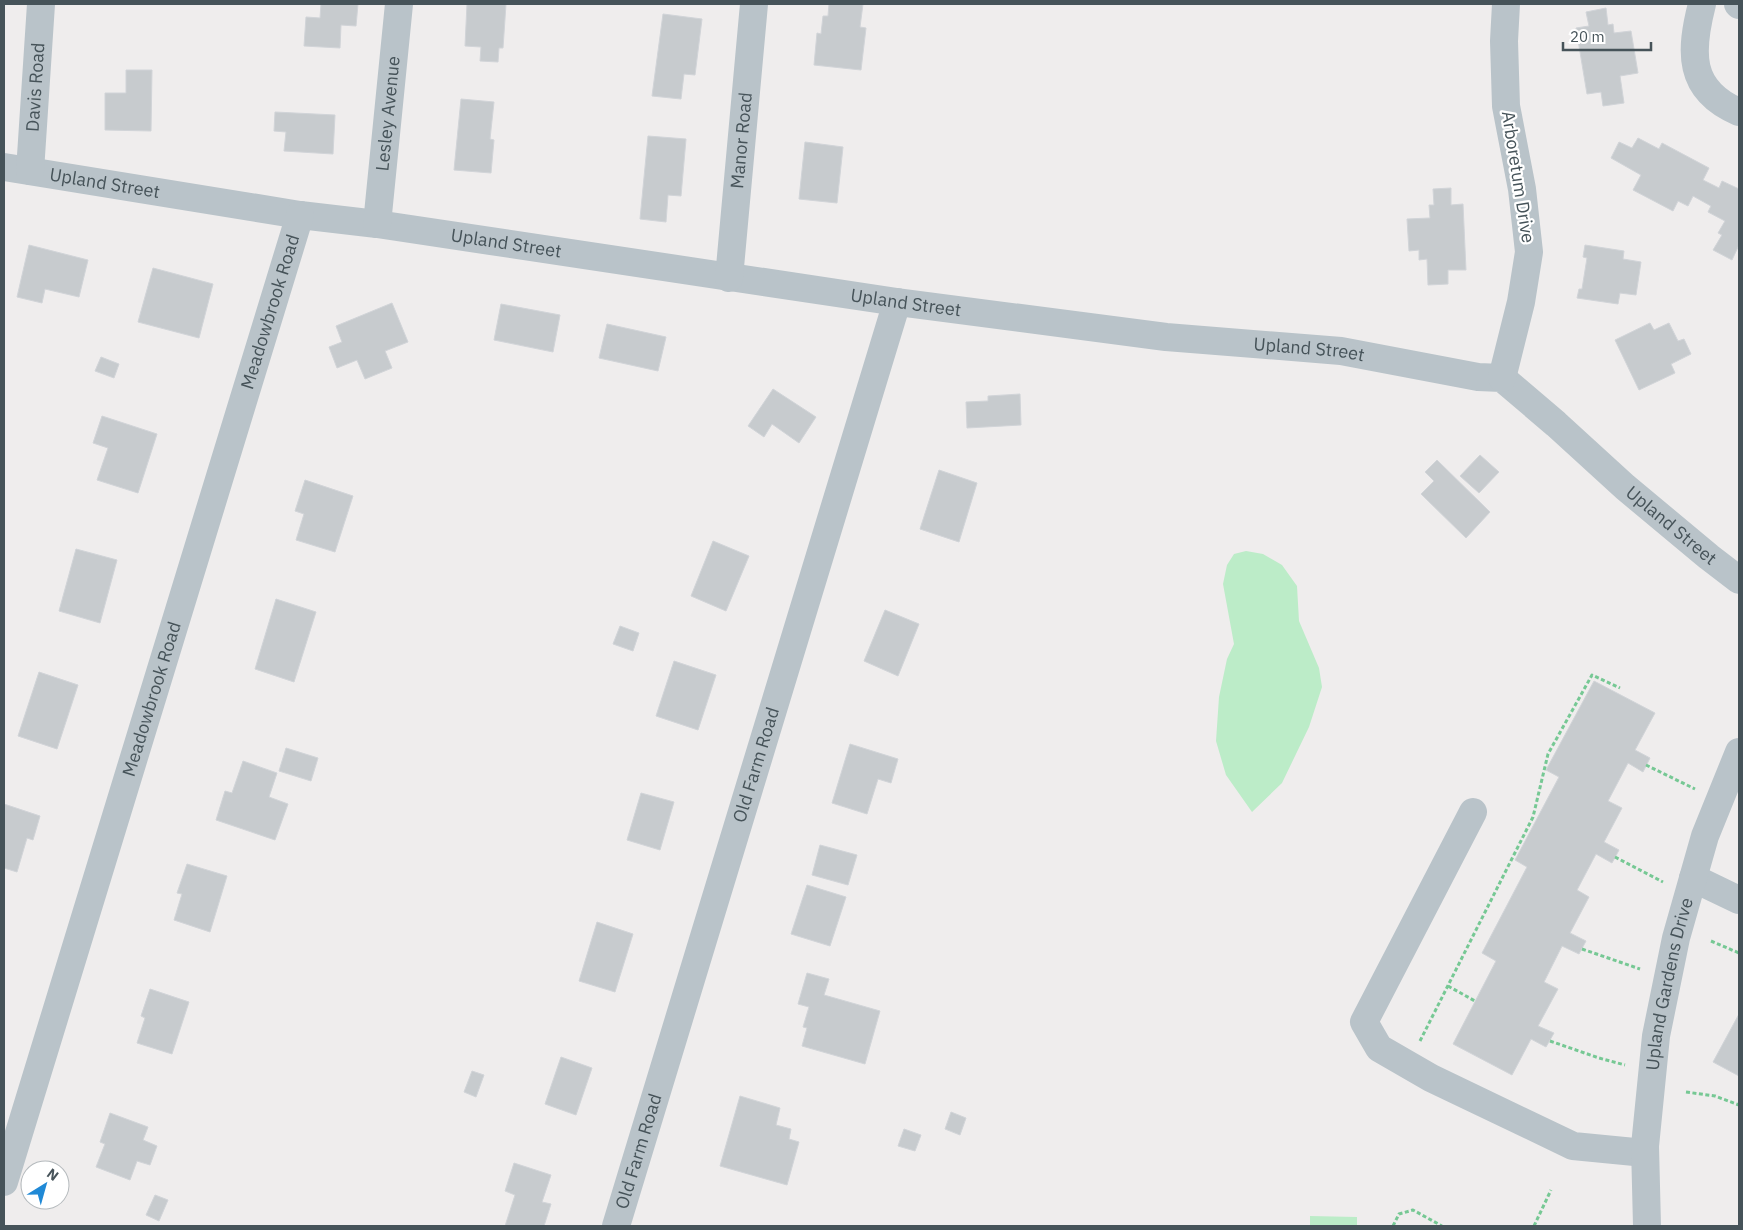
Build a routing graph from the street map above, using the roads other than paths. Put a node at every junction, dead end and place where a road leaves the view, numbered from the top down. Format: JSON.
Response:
{"nodes":[{"id":1,"x":41,"y":4,"type":"edge"},
{"id":2,"x":399,"y":4,"type":"edge"},
{"id":3,"x":754,"y":4,"type":"edge"},
{"id":4,"x":1506,"y":4,"type":"edge"},
{"id":5,"x":1702,"y":4,"type":"edge"},
{"id":6,"x":1739,"y":112,"type":"edge"},
{"id":7,"x":17,"y":169,"type":"edge"},
{"id":8,"x":300,"y":215,"type":"junction"},
{"id":9,"x":376,"y":224,"type":"junction"},
{"id":10,"x":729,"y":278,"type":"junction"},
{"id":11,"x":897,"y":302,"type":"junction"},
{"id":12,"x":1502,"y":378,"type":"junction"},
{"id":13,"x":1739,"y":580,"type":"edge"},
{"id":14,"x":1739,"y":752,"type":"edge"},
{"id":15,"x":1473,"y":812,"type":"dead end"},
{"id":16,"x":1693,"y":878,"type":"junction"},
{"id":17,"x":1739,"y":900,"type":"edge"},
{"id":18,"x":1645,"y":1153,"type":"junction"},
{"id":19,"x":4,"y":1182,"type":"edge"},
{"id":20,"x":616,"y":1226,"type":"edge"},
{"id":21,"x":1647,"y":1226,"type":"edge"}],
"edges":[{"from":1,"to":7,"type":"street","name":"Davis Road"},
{"from":2,"to":9,"type":"street","name":"Lesley Avenue"},
{"from":3,"to":10,"type":"street","name":"Manor Road"},
{"from":4,"to":12,"type":"street","name":"Arboretum Drive"},
{"from":5,"to":6,"type":"street"},
{"from":7,"to":8,"type":"street","name":"Upland Street"},
{"from":8,"to":9,"type":"street","name":"Upland Street"},
{"from":8,"to":19,"type":"street","name":"Meadowbrook Road"},
{"from":9,"to":10,"type":"street","name":"Upland Street"},
{"from":10,"to":11,"type":"street","name":"Upland Street"},
{"from":11,"to":12,"type":"street","name":"Upland Street"},
{"from":11,"to":20,"type":"street","name":"Old Farm Road"},
{"from":12,"to":13,"type":"street","name":"Upland Street"},
{"from":14,"to":16,"type":"street","name":"Upland Gardens Drive"},
{"from":15,"to":18,"type":"street"},
{"from":16,"to":17,"type":"street"},
{"from":16,"to":18,"type":"street","name":"Upland Gardens Drive"},
{"from":18,"to":21,"type":"street","name":"Upland Gardens Drive"}]}
